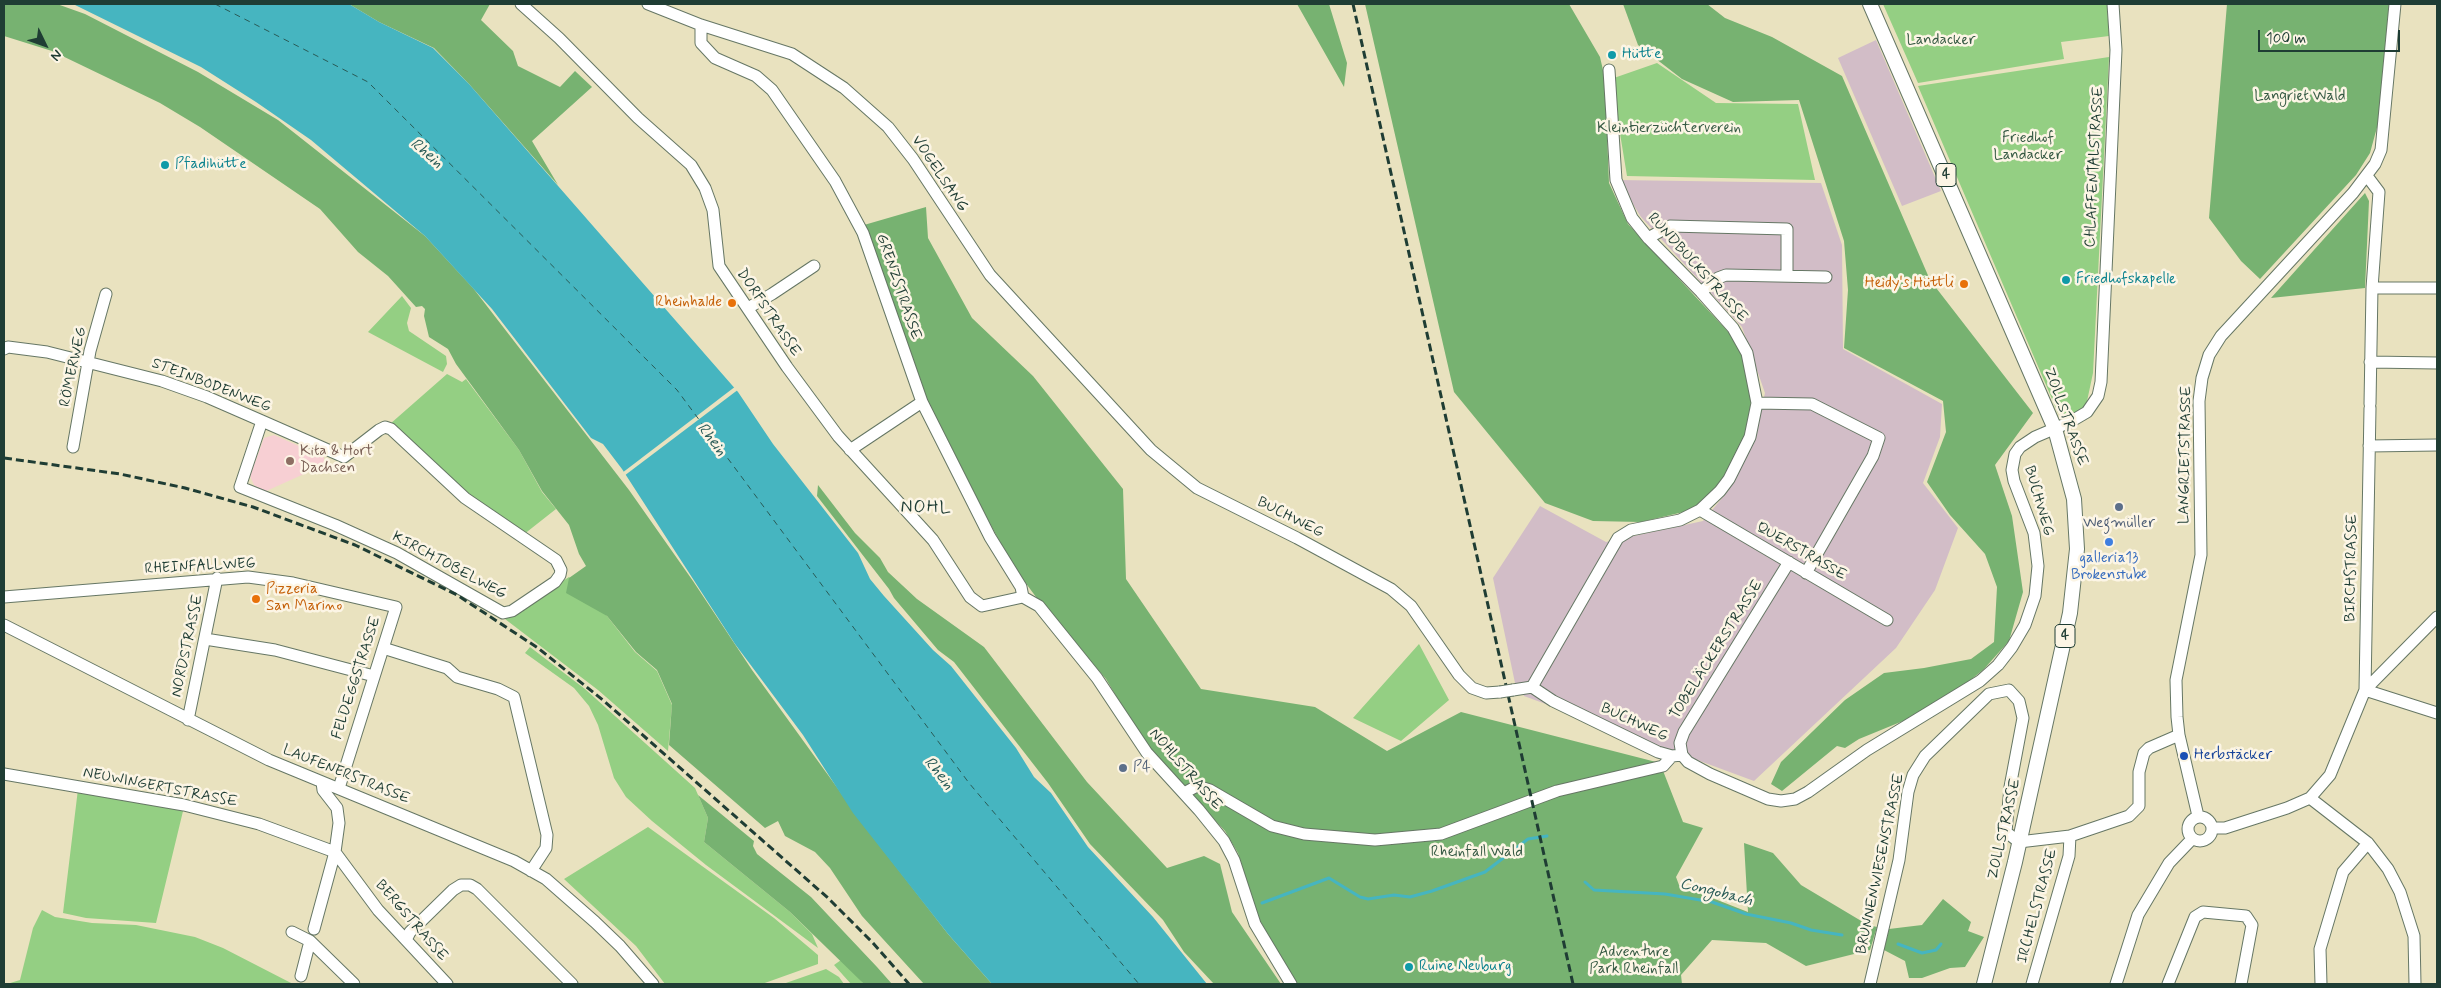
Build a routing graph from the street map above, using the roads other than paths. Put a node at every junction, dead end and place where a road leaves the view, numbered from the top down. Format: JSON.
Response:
{"nodes":[{"id":1,"x":521,"y":4,"type":"edge"},
{"id":2,"x":648,"y":4,"type":"edge"},
{"id":3,"x":1870,"y":4,"type":"edge"},
{"id":4,"x":2113,"y":4,"type":"edge"},
{"id":5,"x":2395,"y":4,"type":"edge"},
{"id":6,"x":701,"y":26,"type":"junction"},
{"id":7,"x":1609,"y":70,"type":"dead end"},
{"id":8,"x":2367,"y":176,"type":"junction"},
{"id":9,"x":1648,"y":238,"type":"junction"},
{"id":10,"x":814,"y":266,"type":"dead end"},
{"id":11,"x":1787,"y":276,"type":"junction"},
{"id":12,"x":1826,"y":277,"type":"dead end"},
{"id":13,"x":2372,"y":288,"type":"junction"},
{"id":14,"x":2437,"y":288,"type":"edge"},
{"id":15,"x":1701,"y":292,"type":"junction"},
{"id":16,"x":106,"y":294,"type":"dead end"},
{"id":17,"x":748,"y":308,"type":"junction"},
{"id":18,"x":4,"y":349,"type":"edge"},
{"id":19,"x":89,"y":362,"type":"junction"},
{"id":20,"x":2370,"y":362,"type":"junction"},
{"id":21,"x":2437,"y":363,"type":"edge"},
{"id":22,"x":922,"y":402,"type":"junction"},
{"id":23,"x":1106,"y":402,"type":"joint"},
{"id":24,"x":1757,"y":403,"type":"junction"},
{"id":25,"x":262,"y":421,"type":"junction"},
{"id":26,"x":386,"y":427,"type":"joint"},
{"id":27,"x":2055,"y":429,"type":"junction"},
{"id":28,"x":2437,"y":445,"type":"edge"},
{"id":29,"x":2370,"y":446,"type":"junction"},
{"id":30,"x":73,"y":447,"type":"dead end"},
{"id":31,"x":850,"y":450,"type":"junction"},
{"id":32,"x":1700,"y":510,"type":"junction"},
{"id":33,"x":1789,"y":562,"type":"junction"},
{"id":34,"x":1806,"y":572,"type":"junction"},
{"id":35,"x":217,"y":578,"type":"junction"},
{"id":36,"x":1023,"y":596,"type":"junction"},
{"id":37,"x":4,"y":597,"type":"edge"},
{"id":38,"x":396,"y":607,"type":"joint"},
{"id":39,"x":2437,"y":617,"type":"edge"},
{"id":40,"x":1887,"y":620,"type":"dead end"},
{"id":41,"x":4,"y":626,"type":"edge"},
{"id":42,"x":205,"y":639,"type":"junction"},
{"id":43,"x":383,"y":648,"type":"junction"},
{"id":44,"x":374,"y":676,"type":"junction"},
{"id":45,"x":1532,"y":687,"type":"junction"},
{"id":46,"x":2365,"y":690,"type":"junction"},
{"id":47,"x":2437,"y":713,"type":"edge"},
{"id":48,"x":188,"y":720,"type":"junction"},
{"id":49,"x":2179,"y":735,"type":"junction"},
{"id":50,"x":1677,"y":756,"type":"junction"},
{"id":51,"x":4,"y":774,"type":"edge"},
{"id":52,"x":322,"y":782,"type":"junction"},
{"id":53,"x":339,"y":788,"type":"junction"},
{"id":54,"x":1184,"y":793,"type":"junction"},
{"id":55,"x":2310,"y":798,"type":"junction"},
{"id":56,"x":2198,"y":816,"type":"junction"},
{"id":57,"x":2212,"y":828,"type":"junction"},
{"id":58,"x":2070,"y":836,"type":"junction"},
{"id":59,"x":2192,"y":839,"type":"junction"},
{"id":60,"x":2019,"y":842,"type":"junction"},
{"id":61,"x":2368,"y":844,"type":"junction"},
{"id":62,"x":335,"y":852,"type":"junction"},
{"id":63,"x":531,"y":871,"type":"junction"},
{"id":64,"x":314,"y":928,"type":"dead end"},
{"id":65,"x":292,"y":932,"type":"dead end"},
{"id":66,"x":406,"y":940,"type":"junction"},
{"id":67,"x":310,"y":941,"type":"junction"},
{"id":68,"x":302,"y":976,"type":"dead end"},
{"id":69,"x":354,"y":984,"type":"edge"},
{"id":70,"x":447,"y":984,"type":"edge"},
{"id":71,"x":572,"y":984,"type":"edge"},
{"id":72,"x":653,"y":984,"type":"edge"},
{"id":73,"x":1292,"y":984,"type":"edge"},
{"id":74,"x":1870,"y":984,"type":"edge"},
{"id":75,"x":1984,"y":984,"type":"edge"},
{"id":76,"x":2032,"y":984,"type":"edge"},
{"id":77,"x":2116,"y":984,"type":"edge"},
{"id":78,"x":2168,"y":984,"type":"edge"},
{"id":79,"x":2240,"y":984,"type":"edge"},
{"id":80,"x":2321,"y":984,"type":"edge"},
{"id":81,"x":2415,"y":984,"type":"edge"}],
"edges":[{"from":1,"to":17,"type":"street","name":"DORFSTRASSE"},
{"from":2,"to":6,"type":"street","name":"VOGELSANG"},
{"from":3,"to":27,"type":"main road","name":"ZOLLSTRASSE","number":"4"},
{"from":4,"to":27,"type":"street","name":"CHLAFFENTALSTRASSE"},
{"from":5,"to":8,"type":"street","name":"LANGRIETSTRASSE"},
{"from":6,"to":22,"type":"street","name":"GRENZSTRASSE"},
{"from":6,"to":23,"type":"street","name":"VOGELSANG"},
{"from":7,"to":9,"type":"street","name":"RUNDBUCKSTRASSE"},
{"from":8,"to":13,"type":"street","name":"BIRCHSTRASSE"},
{"from":8,"to":49,"type":"street","name":"LANGRIETSTRASSE"},
{"from":9,"to":11,"type":"street"},
{"from":9,"to":15,"type":"street","name":"RUNDBUCKSTRASSE"},
{"from":10,"to":17,"type":"street"},
{"from":11,"to":12,"type":"street"},
{"from":11,"to":15,"type":"street"},
{"from":13,"to":14,"type":"street"},
{"from":13,"to":20,"type":"street","name":"BIRCHSTRASSE"},
{"from":15,"to":24,"type":"street","name":"RUNDBUCKSTRASSE"},
{"from":16,"to":19,"type":"street","name":"RÖMERWEG"},
{"from":17,"to":31,"type":"street","name":"DORFSTRASSE"},
{"from":18,"to":19,"type":"street","name":"STEINBODENWEG"},
{"from":19,"to":25,"type":"street","name":"STEINBODENWEG"},
{"from":19,"to":30,"type":"street","name":"RÖMERWEG"},
{"from":20,"to":21,"type":"street"},
{"from":20,"to":29,"type":"street","name":"BIRCHSTRASSE"},
{"from":22,"to":31,"type":"street"},
{"from":22,"to":36,"type":"street","name":"GRENZSTRASSE"},
{"from":23,"to":45,"type":"street","name":"BUCHWEG","bridge":true},
{"from":24,"to":32,"type":"street","name":"RUNDBUCKSTRASSE"},
{"from":24,"to":34,"type":"street"},
{"from":25,"to":26,"type":"street","name":"STEINBODENWEG"},
{"from":25,"to":26,"type":"street","name":"KIRCHTOBELWEG"},
{"from":27,"to":50,"type":"street","name":"BUCHWEG"},
{"from":27,"to":60,"type":"main road","name":"ZOLLSTRASSE","number":"4"},
{"from":28,"to":29,"type":"street"},
{"from":29,"to":46,"type":"street","name":"BIRCHSTRASSE"},
{"from":31,"to":36,"type":"street","name":"DORFSTRASSE"},
{"from":32,"to":33,"type":"street","name":"QUERSTRASSE"},
{"from":32,"to":45,"type":"street","name":"RUNDBUCKSTRASSE"},
{"from":33,"to":34,"type":"street","name":"QUERSTRASSE"},
{"from":33,"to":50,"type":"street","name":"TOBELÄCKERSTRASSE"},
{"from":34,"to":40,"type":"street","name":"QUERSTRASSE"},
{"from":35,"to":37,"type":"street","name":"RHEINFALLWEG"},
{"from":35,"to":38,"type":"street","name":"RHEINFALLWEG"},
{"from":35,"to":42,"type":"street","name":"NORDSTRASSE"},
{"from":36,"to":54,"type":"street","name":"NOHLSTRASSE"},
{"from":38,"to":43,"type":"street","name":"FELDEGGSTRASSE"},
{"from":39,"to":46,"type":"street"},
{"from":41,"to":48,"type":"street","name":"LAUFENERSTRASSE"},
{"from":42,"to":44,"type":"street"},
{"from":42,"to":48,"type":"street","name":"NORDSTRASSE"},
{"from":43,"to":44,"type":"street","name":"FELDEGGSTRASSE"},
{"from":43,"to":63,"type":"street"},
{"from":44,"to":53,"type":"street","name":"FELDEGGSTRASSE"},
{"from":45,"to":50,"type":"street","name":"BUCHWEG"},
{"from":46,"to":47,"type":"street"},
{"from":46,"to":55,"type":"street"},
{"from":48,"to":52,"type":"street","name":"LAUFENERSTRASSE"},
{"from":49,"to":56,"type":"street","name":"LANGRIETSTRASSE"},
{"from":49,"to":58,"type":"street"},
{"from":50,"to":54,"type":"street"},
{"from":51,"to":62,"type":"street","name":"NEUWINGERTSTRASSE"},
{"from":52,"to":53,"type":"street","name":"LAUFENERSTRASSE"},
{"from":52,"to":62,"type":"street"},
{"from":53,"to":63,"type":"street","name":"LAUFENERSTRASSE"},
{"from":54,"to":73,"type":"street","name":"NOHLSTRASSE"},
{"from":55,"to":57,"type":"street"},
{"from":55,"to":61,"type":"street"},
{"from":56,"to":57,"type":"street"},
{"from":56,"to":59,"type":"street"},
{"from":57,"to":59,"type":"street"},
{"from":58,"to":60,"type":"street"},
{"from":58,"to":76,"type":"street","name":"IRCHELSTRASSE"},
{"from":59,"to":77,"type":"street"},
{"from":60,"to":74,"type":"street","name":"BRUNNENWIESENSTRASSE"},
{"from":60,"to":75,"type":"main road","name":"ZOLLSTRASSE","number":"4"},
{"from":61,"to":80,"type":"street"},
{"from":61,"to":81,"type":"street"},
{"from":62,"to":64,"type":"street"},
{"from":62,"to":66,"type":"street","name":"BERGSTRASSE"},
{"from":63,"to":72,"type":"street","name":"LAUFENERSTRASSE"},
{"from":65,"to":67,"type":"street"},
{"from":66,"to":70,"type":"street","name":"BERGSTRASSE"},
{"from":66,"to":71,"type":"street"},
{"from":67,"to":68,"type":"street"},
{"from":67,"to":69,"type":"street"},
{"from":78,"to":79,"type":"street"}]}
